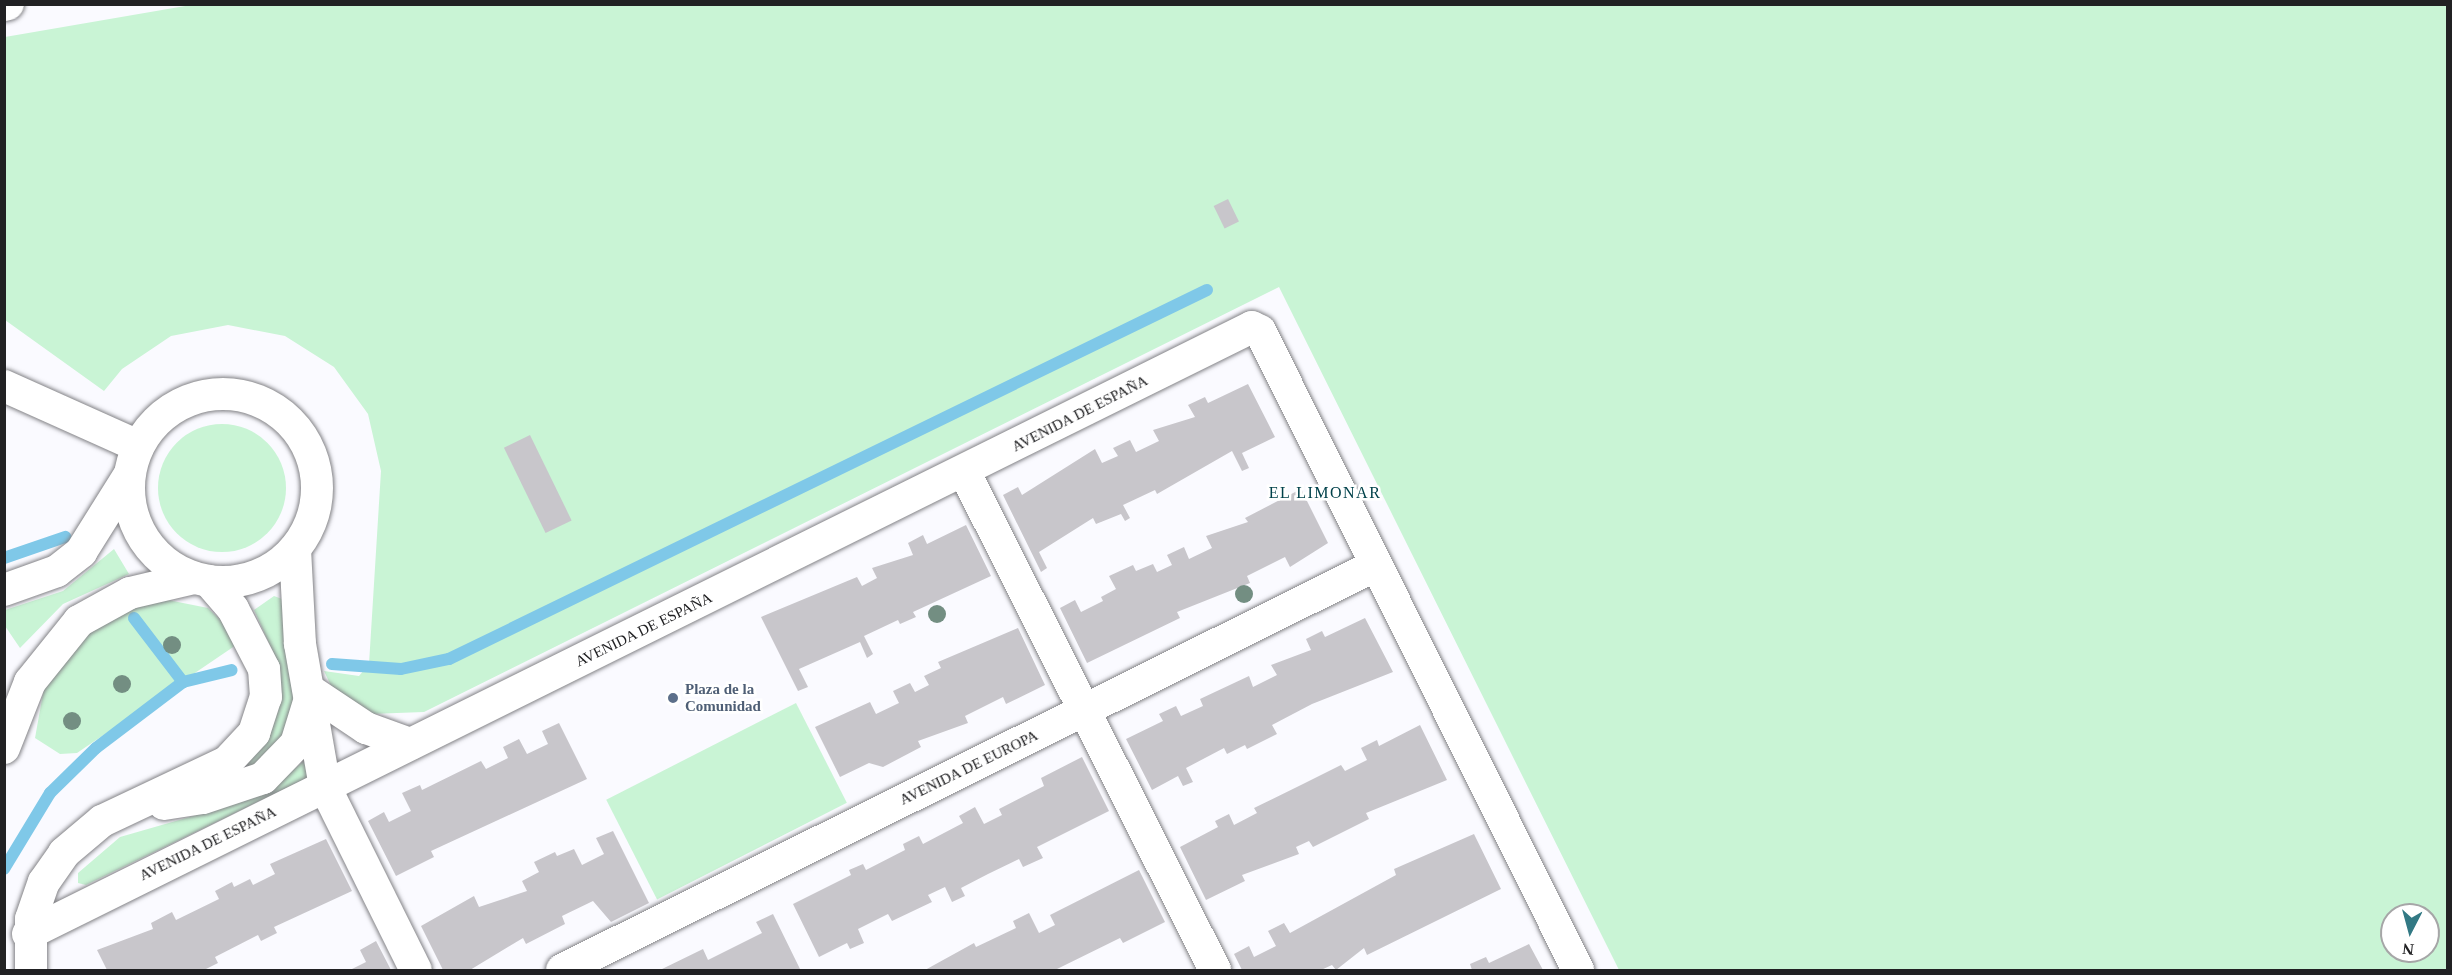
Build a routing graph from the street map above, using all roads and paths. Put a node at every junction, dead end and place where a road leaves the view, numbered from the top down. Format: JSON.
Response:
{"nodes":[{"id":1,"x":4,"y":386,"type":"edge"},
{"id":2,"x":138,"y":446,"type":"junction"},
{"id":3,"x":964,"y":471,"type":"junction"},
{"id":4,"x":128,"y":477,"type":"junction"},
{"id":5,"x":295,"y":549,"type":"junction"},
{"id":6,"x":1376,"y":565,"type":"junction"},
{"id":7,"x":202,"y":580,"type":"junction"},
{"id":8,"x":4,"y":590,"type":"edge"},
{"id":9,"x":312,"y":692,"type":"junction"},
{"id":10,"x":1084,"y":711,"type":"junction"},
{"id":11,"x":410,"y":744,"type":"junction"},
{"id":12,"x":4,"y":748,"type":"edge"},
{"id":13,"x":325,"y":787,"type":"junction"},
{"id":14,"x":130,"y":807,"type":"junction"},
{"id":15,"x":28,"y":934,"type":"junction"},
{"id":16,"x":31,"y":970,"type":"edge"},
{"id":17,"x":416,"y":970,"type":"edge"},
{"id":18,"x":562,"y":970,"type":"edge"},
{"id":19,"x":1215,"y":970,"type":"edge"},
{"id":20,"x":1578,"y":970,"type":"edge"}],
"edges":[{"from":1,"to":2,"type":"street"},
{"from":2,"to":4,"type":"street"},
{"from":2,"to":5,"type":"street"},
{"from":3,"to":6,"type":"street","name":"AVENIDA DE ESPAÑA"},
{"from":3,"to":10,"type":"street"},
{"from":3,"to":11,"type":"street","name":"AVENIDA DE ESPAÑA"},
{"from":4,"to":7,"type":"street"},
{"from":4,"to":8,"type":"street"},
{"from":5,"to":7,"type":"street"},
{"from":5,"to":9,"type":"street"},
{"from":6,"to":10,"type":"street","name":"AVENIDA DE EUROPA"},
{"from":6,"to":20,"type":"street"},
{"from":7,"to":12,"type":"street"},
{"from":7,"to":14,"type":"street"},
{"from":9,"to":11,"type":"street"},
{"from":9,"to":13,"type":"street"},
{"from":9,"to":14,"type":"street"},
{"from":10,"to":18,"type":"street","name":"AVENIDA DE EUROPA"},
{"from":10,"to":19,"type":"street"},
{"from":11,"to":13,"type":"street","name":"AVENIDA DE ESPAÑA"},
{"from":13,"to":15,"type":"street","name":"AVENIDA DE ESPAÑA"},
{"from":13,"to":17,"type":"street"},
{"from":14,"to":15,"type":"street"},
{"from":15,"to":16,"type":"street"}]}
